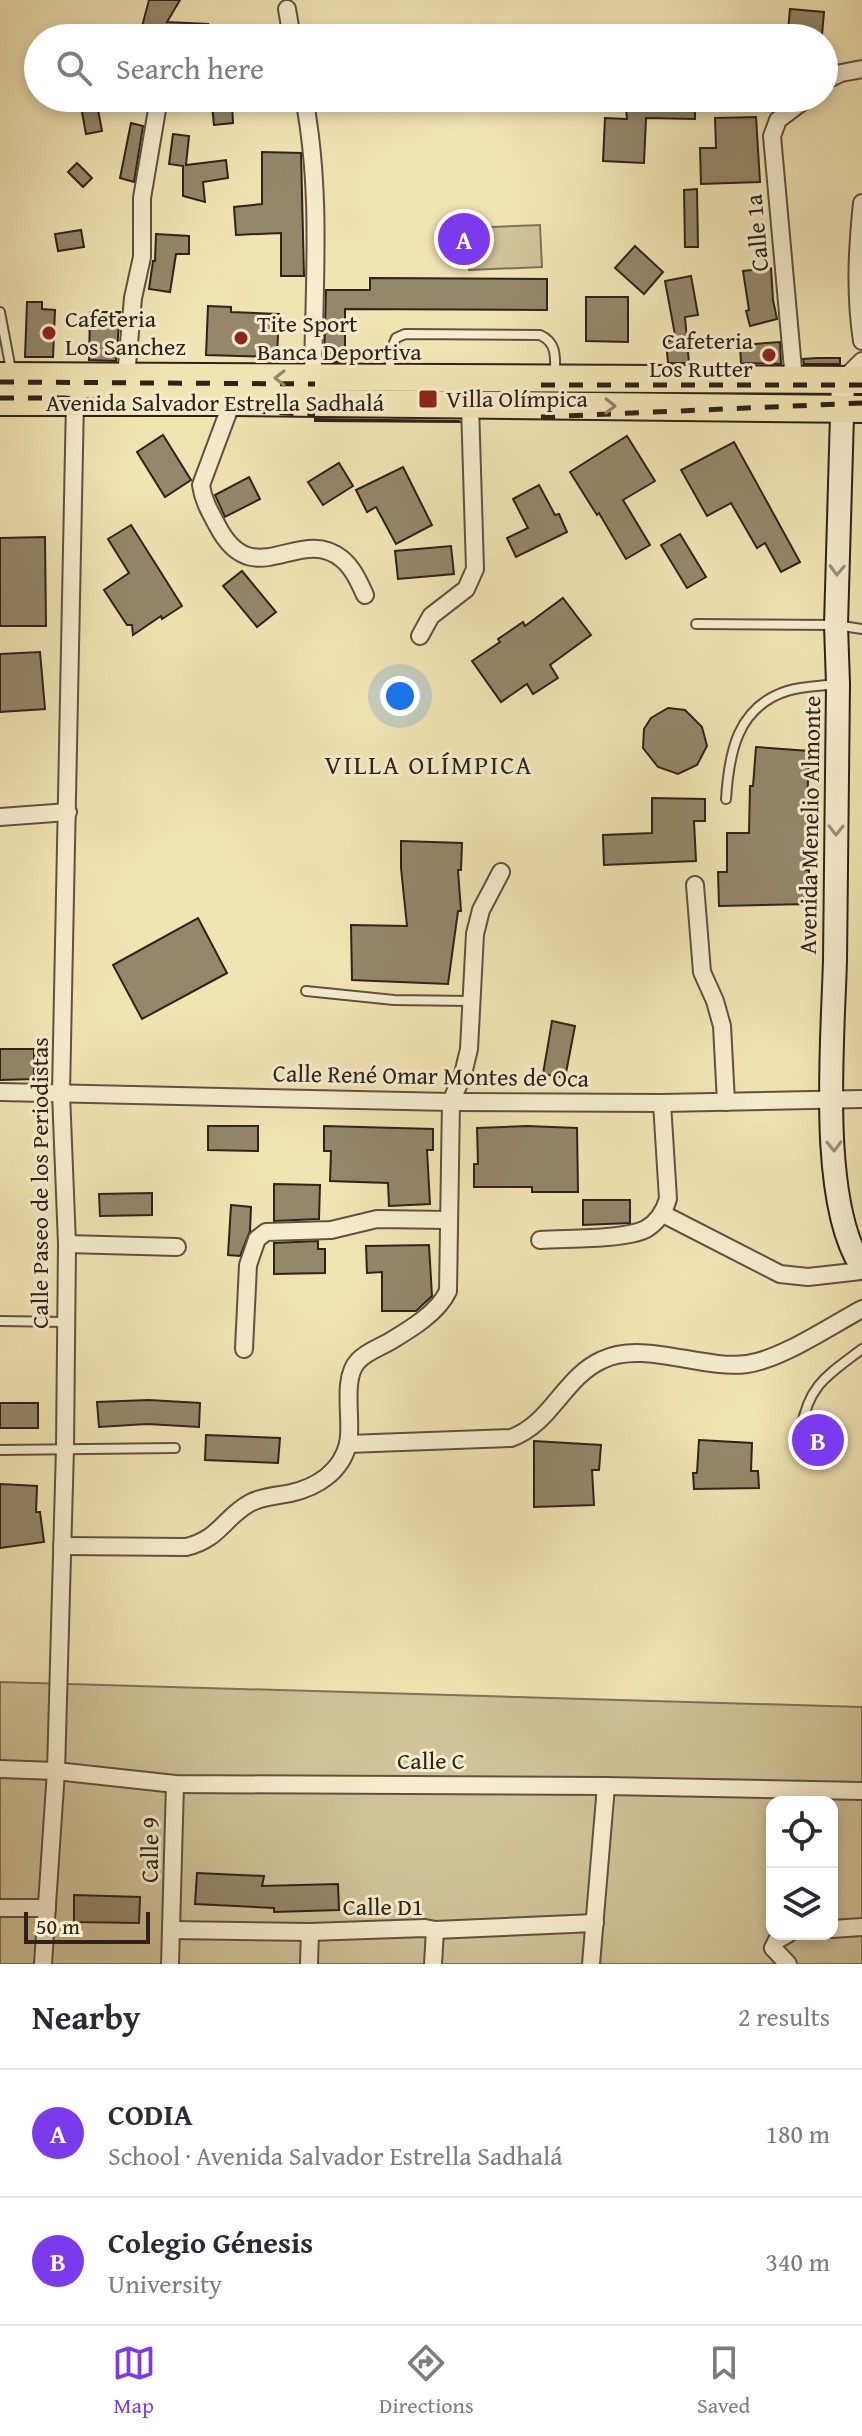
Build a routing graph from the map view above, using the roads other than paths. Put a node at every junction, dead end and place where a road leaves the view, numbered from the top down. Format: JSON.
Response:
{"nodes":[{"id":1,"x":287,"y":9,"type":"dead end"},
{"id":2,"x":290,"y":24,"type":"edge"},
{"id":3,"x":862,"y":69,"type":"edge"},
{"id":4,"x":838,"y":74,"type":"edge"},
{"id":5,"x":157,"y":112,"type":"edge"},
{"id":6,"x":306,"y":112,"type":"edge"},
{"id":7,"x":789,"y":112,"type":"edge"},
{"id":8,"x":862,"y":203,"type":"edge"},
{"id":9,"x":0,"y":312,"type":"edge"},
{"id":10,"x":862,"y":341,"type":"edge"},
{"id":11,"x":862,"y":361,"type":"edge"},
{"id":12,"x":6,"y":376,"type":"edge"},
{"id":13,"x":126,"y":377,"type":"junction"},
{"id":14,"x":313,"y":378,"type":"junction"},
{"id":15,"x":389,"y":379,"type":"junction"},
{"id":16,"x":555,"y":379,"type":"junction"},
{"id":17,"x":794,"y":380,"type":"junction"},
{"id":18,"x":852,"y":380,"type":"edge"},
{"id":19,"x":75,"y":401,"type":"junction"},
{"id":20,"x":0,"y":402,"type":"edge"},
{"id":21,"x":232,"y":402,"type":"junction"},
{"id":22,"x":470,"y":405,"type":"junction"},
{"id":23,"x":852,"y":409,"type":"edge"},
{"id":24,"x":365,"y":595,"type":"dead end"},
{"id":25,"x":696,"y":624,"type":"dead end"},
{"id":26,"x":836,"y":625,"type":"junction"},
{"id":27,"x":862,"y":629,"type":"edge"},
{"id":28,"x":420,"y":636,"type":"dead end"},
{"id":29,"x":838,"y":684,"type":"junction"},
{"id":30,"x":726,"y":799,"type":"dead end"},
{"id":31,"x":68,"y":812,"type":"junction"},
{"id":32,"x":0,"y":817,"type":"edge"},
{"id":33,"x":501,"y":872,"type":"dead end"},
{"id":34,"x":695,"y":885,"type":"dead end"},
{"id":35,"x":306,"y":991,"type":"dead end"},
{"id":36,"x":471,"y":1001,"type":"junction"},
{"id":37,"x":0,"y":1092,"type":"edge"},
{"id":38,"x":61,"y":1093,"type":"junction"},
{"id":39,"x":862,"y":1099,"type":"edge"},
{"id":40,"x":833,"y":1100,"type":"junction"},
{"id":41,"x":451,"y":1102,"type":"junction"},
{"id":42,"x":726,"y":1102,"type":"junction"},
{"id":43,"x":662,"y":1103,"type":"junction"},
{"id":44,"x":663,"y":1214,"type":"junction"},
{"id":45,"x":449,"y":1220,"type":"junction"},
{"id":46,"x":540,"y":1240,"type":"dead end"},
{"id":47,"x":67,"y":1244,"type":"junction"},
{"id":48,"x":177,"y":1247,"type":"dead end"},
{"id":49,"x":862,"y":1269,"type":"edge"},
{"id":50,"x":862,"y":1309,"type":"edge"},
{"id":51,"x":0,"y":1321,"type":"edge"},
{"id":52,"x":65,"y":1322,"type":"junction"},
{"id":53,"x":244,"y":1349,"type":"dead end"},
{"id":54,"x":862,"y":1349,"type":"edge"},
{"id":55,"x":801,"y":1429,"type":"dead end"},
{"id":56,"x":348,"y":1444,"type":"junction"},
{"id":57,"x":65,"y":1448,"type":"junction"},
{"id":58,"x":175,"y":1448,"type":"dead end"},
{"id":59,"x":0,"y":1450,"type":"edge"},
{"id":60,"x":62,"y":1546,"type":"junction"},
{"id":61,"x":0,"y":1769,"type":"edge"},
{"id":62,"x":56,"y":1771,"type":"junction"},
{"id":63,"x":175,"y":1784,"type":"junction"},
{"id":64,"x":606,"y":1786,"type":"junction"},
{"id":65,"x":862,"y":1791,"type":"edge"},
{"id":66,"x":0,"y":1908,"type":"edge"},
{"id":67,"x":47,"y":1908,"type":"junction"},
{"id":68,"x":595,"y":1923,"type":"junction"},
{"id":69,"x":862,"y":1927,"type":"edge"},
{"id":70,"x":838,"y":1929,"type":"edge"},
{"id":71,"x":172,"y":1930,"type":"junction"},
{"id":72,"x":435,"y":1930,"type":"junction"},
{"id":73,"x":310,"y":1932,"type":"junction"},
{"id":74,"x":777,"y":1940,"type":"edge"},
{"id":75,"x":43,"y":1964,"type":"edge"},
{"id":76,"x":170,"y":1964,"type":"edge"},
{"id":77,"x":309,"y":1964,"type":"edge"},
{"id":78,"x":433,"y":1964,"type":"edge"},
{"id":79,"x":591,"y":1964,"type":"edge"},
{"id":80,"x":788,"y":1964,"type":"edge"}],
"edges":[{"from":1,"to":2,"type":"street"},
{"from":3,"to":4,"type":"street"},
{"from":5,"to":13,"type":"street"},
{"from":6,"to":14,"type":"street"},
{"from":7,"to":17,"type":"street","name":"Calle 1a"},
{"from":8,"to":10,"type":"street"},
{"from":9,"to":12,"type":"lane"},
{"from":11,"to":18,"type":"street"},
{"from":12,"to":13,"type":"main road","name":"Avenida Salvador Estrella Sadhalá"},
{"from":14,"to":13,"type":"main road","name":"Avenida Salvador Estrella Sadhalá","one_way":true},
{"from":14,"to":15,"type":"main road","name":"Avenida Salvador Estrella Sadhalá"},
{"from":15,"to":16,"type":"main road","name":"Avenida Salvador Estrella Sadhalá"},
{"from":15,"to":16,"type":"lane"},
{"from":16,"to":17,"type":"main road","name":"Avenida Salvador Estrella Sadhalá"},
{"from":17,"to":18,"type":"main road","name":"Avenida Salvador Estrella Sadhalá"},
{"from":18,"to":23,"type":"street","name":"Avenida Menelio Almonte"},
{"from":19,"to":20,"type":"main road","name":"Avenida Salvador Estrella Sadhalá"},
{"from":19,"to":21,"type":"main road","name":"Avenida Salvador Estrella Sadhalá"},
{"from":19,"to":31,"type":"street","name":"Calle Paseo de los Periodistas"},
{"from":21,"to":22,"type":"main road","name":"Avenida Salvador Estrella Sadhalá"},
{"from":21,"to":24,"type":"street"},
{"from":22,"to":23,"type":"main road","name":"Avenida Salvador Estrella Sadhalá","one_way":true},
{"from":22,"to":28,"type":"street"},
{"from":23,"to":26,"type":"street","name":"Avenida Menelio Almonte","one_way":true},
{"from":25,"to":26,"type":"lane"},
{"from":26,"to":27,"type":"lane"},
{"from":26,"to":29,"type":"street","name":"Avenida Menelio Almonte"},
{"from":29,"to":30,"type":"lane"},
{"from":29,"to":40,"type":"street","name":"Avenida Menelio Almonte","one_way":true},
{"from":31,"to":32,"type":"street"},
{"from":31,"to":38,"type":"street","name":"Calle Paseo de los Periodistas"},
{"from":33,"to":36,"type":"street"},
{"from":34,"to":42,"type":"street"},
{"from":35,"to":36,"type":"lane"},
{"from":36,"to":41,"type":"street"},
{"from":37,"to":38,"type":"street","name":"Calle René Omar Montes de Oca"},
{"from":38,"to":41,"type":"street","name":"Calle René Omar Montes de Oca"},
{"from":38,"to":47,"type":"street","name":"Calle Paseo de los Periodistas"},
{"from":39,"to":40,"type":"street","name":"Calle René Omar Montes de Oca"},
{"from":40,"to":42,"type":"street","name":"Calle René Omar Montes de Oca"},
{"from":40,"to":49,"type":"street","name":"Avenida Menelio Almonte","one_way":true},
{"from":41,"to":43,"type":"street","name":"Calle René Omar Montes de Oca"},
{"from":41,"to":45,"type":"street"},
{"from":42,"to":43,"type":"street","name":"Calle René Omar Montes de Oca"},
{"from":43,"to":44,"type":"street"},
{"from":44,"to":46,"type":"street"},
{"from":44,"to":49,"type":"street"},
{"from":45,"to":53,"type":"street"},
{"from":45,"to":56,"type":"street"},
{"from":47,"to":48,"type":"street"},
{"from":47,"to":52,"type":"street","name":"Calle Paseo de los Periodistas"},
{"from":50,"to":56,"type":"street"},
{"from":51,"to":52,"type":"lane"},
{"from":52,"to":57,"type":"street","name":"Calle Paseo de los Periodistas"},
{"from":54,"to":55,"type":"lane"},
{"from":56,"to":60,"type":"street"},
{"from":57,"to":58,"type":"lane"},
{"from":57,"to":59,"type":"lane"},
{"from":57,"to":60,"type":"street","name":"Calle Paseo de los Periodistas"},
{"from":60,"to":62,"type":"street","name":"Calle Paseo de los Periodistas"},
{"from":61,"to":62,"type":"street","name":"Calle C"},
{"from":62,"to":63,"type":"street","name":"Calle C"},
{"from":62,"to":67,"type":"street","name":"Calle Paseo de los Periodistas"},
{"from":63,"to":64,"type":"street","name":"Calle C"},
{"from":63,"to":71,"type":"street","name":"Calle 9"},
{"from":64,"to":65,"type":"street","name":"Calle C"},
{"from":64,"to":68,"type":"street"},
{"from":66,"to":67,"type":"street"},
{"from":67,"to":75,"type":"street","name":"Calle Paseo de los Periodistas"},
{"from":68,"to":72,"type":"street","name":"Calle D1"},
{"from":68,"to":79,"type":"street"},
{"from":69,"to":70,"type":"street"},
{"from":71,"to":73,"type":"street","name":"Calle D1"},
{"from":71,"to":76,"type":"street","name":"Calle 9"},
{"from":72,"to":73,"type":"street","name":"Calle D1"},
{"from":72,"to":78,"type":"street"},
{"from":73,"to":77,"type":"street"},
{"from":74,"to":80,"type":"street"}]}
